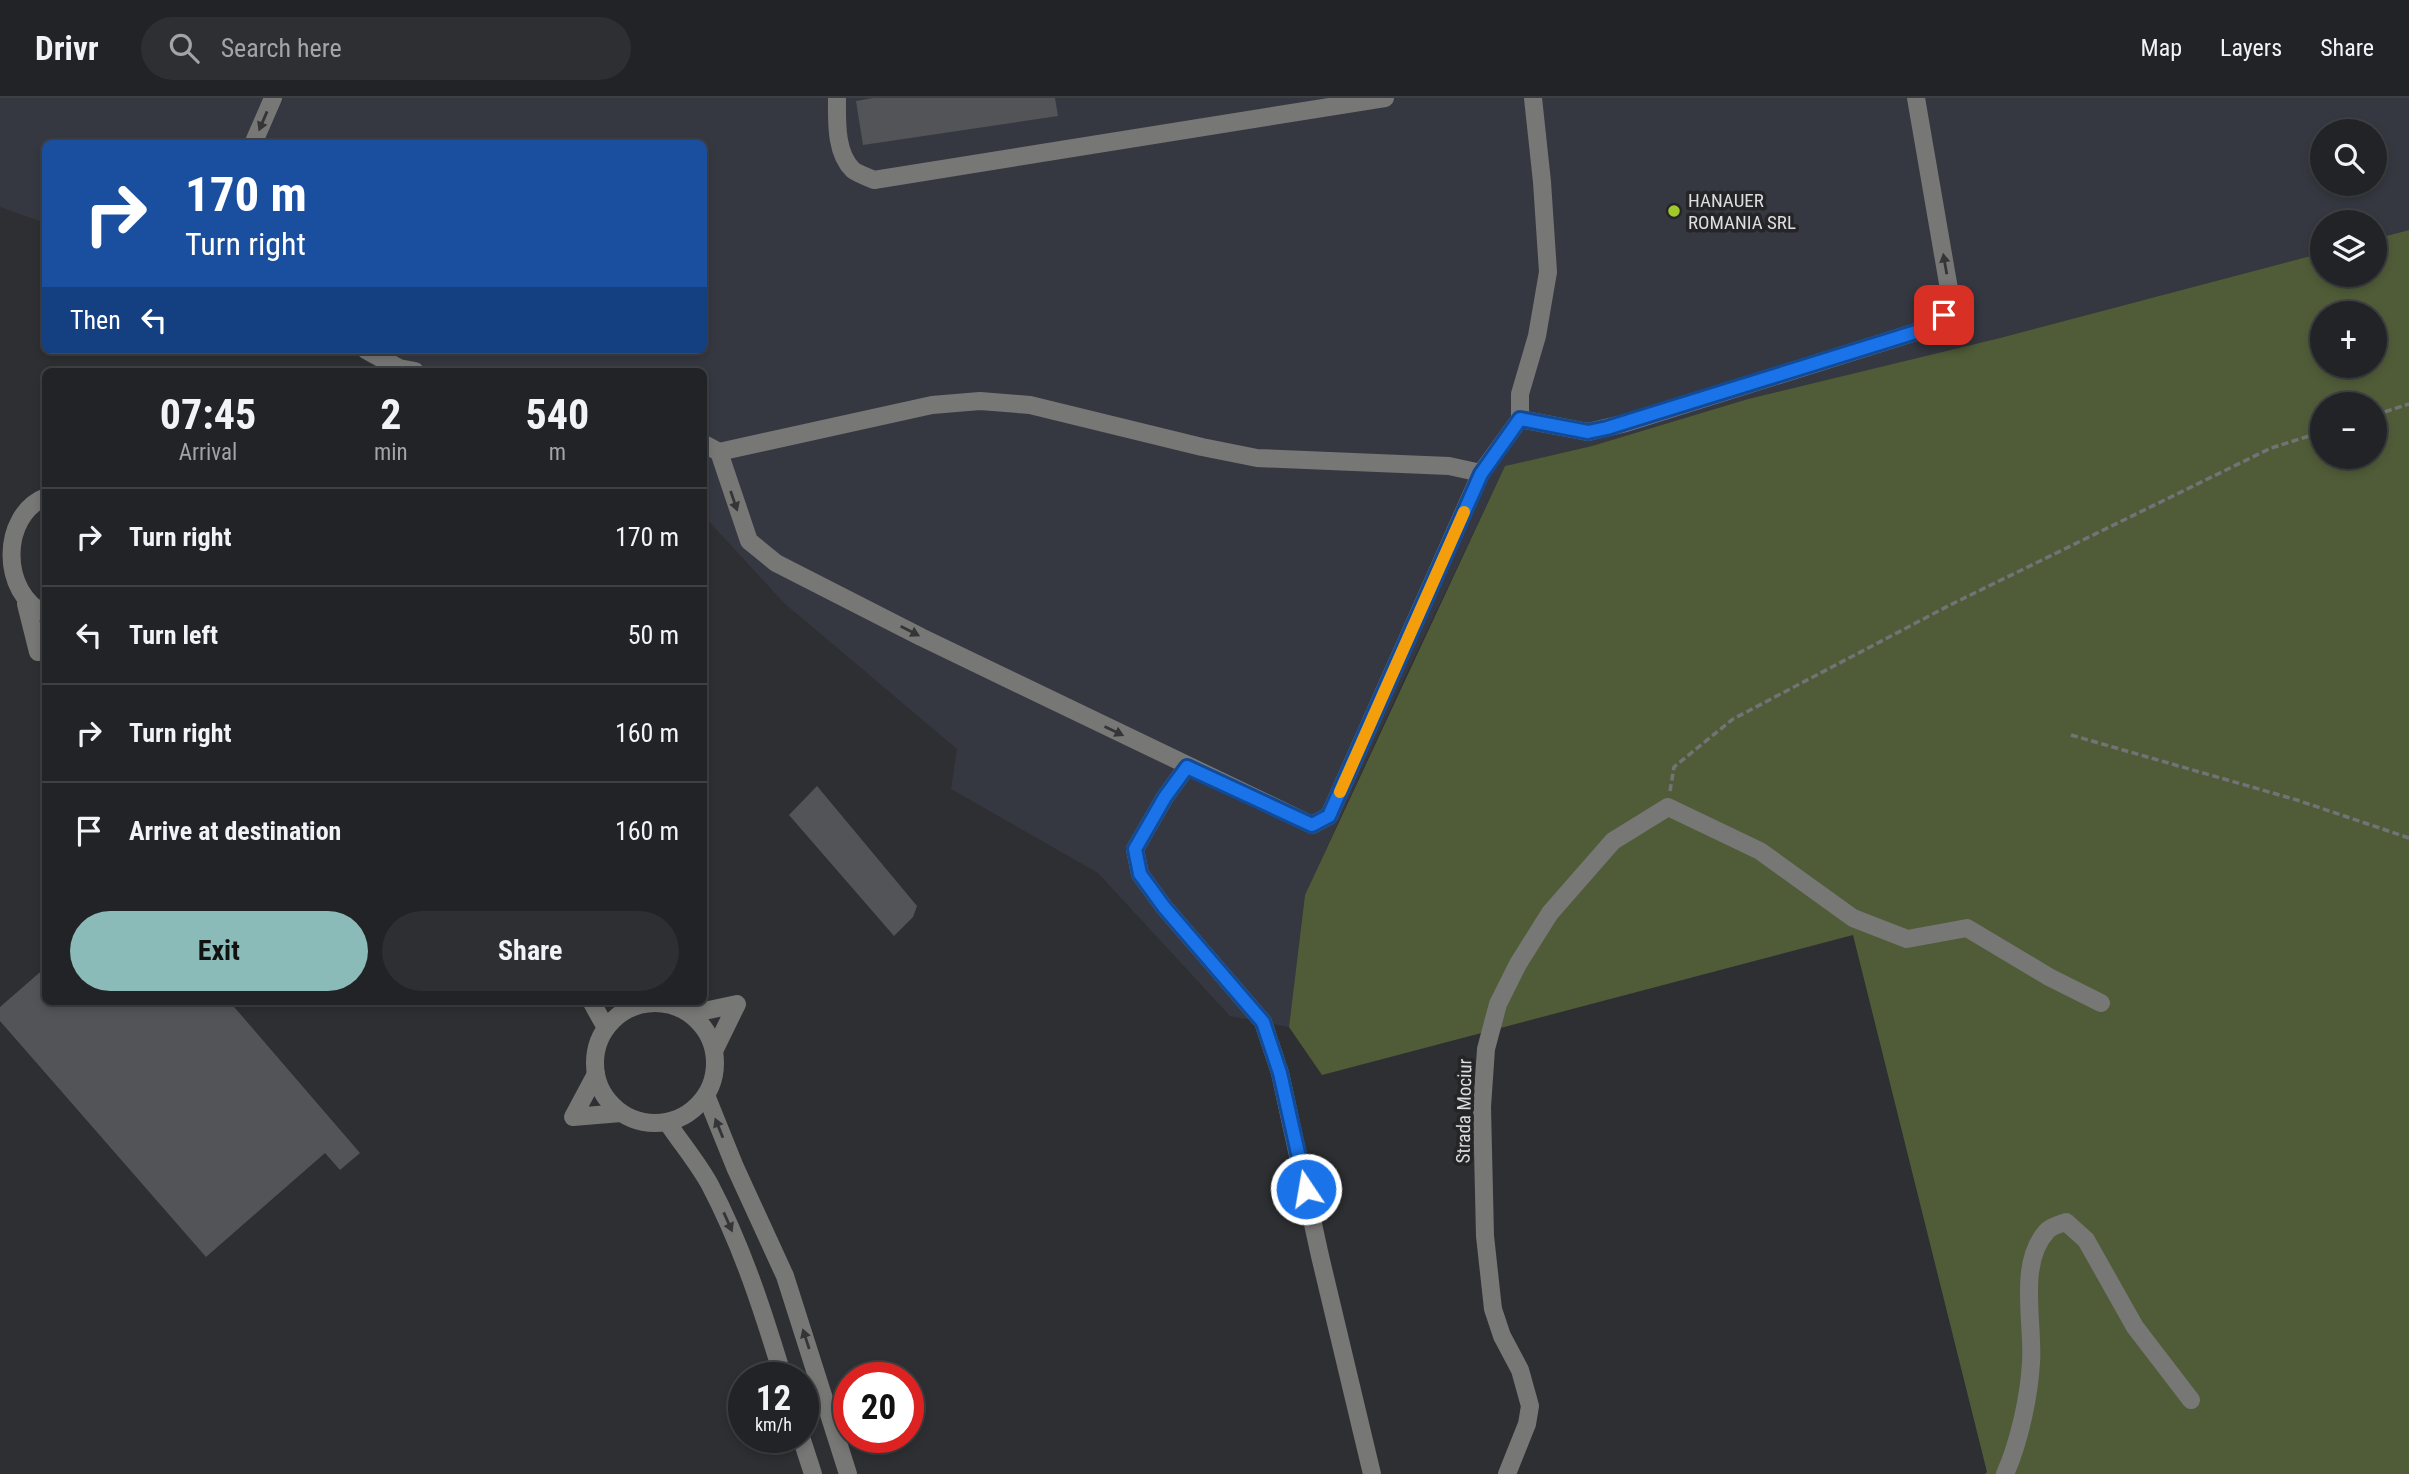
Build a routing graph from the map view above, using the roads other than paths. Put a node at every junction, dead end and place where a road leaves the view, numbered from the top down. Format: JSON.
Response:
{"nodes":[{"id":1,"x":273,"y":98,"type":"edge"},
{"id":2,"x":837,"y":98,"type":"edge"},
{"id":3,"x":1385,"y":98,"type":"edge"},
{"id":4,"x":1533,"y":98,"type":"edge"},
{"id":5,"x":1916,"y":98,"type":"edge"},
{"id":6,"x":255,"y":140,"type":"edge"},
{"id":7,"x":373,"y":354,"type":"edge"},
{"id":8,"x":399,"y":368,"type":"edge"},
{"id":9,"x":1520,"y":419,"type":"junction"},
{"id":10,"x":711,"y":448,"type":"edge"},
{"id":11,"x":1481,"y":474,"type":"junction"},
{"id":12,"x":42,"y":498,"type":"edge"},
{"id":13,"x":2,"y":572,"type":"edge"},
{"id":14,"x":26,"y":604,"type":"junction"},
{"id":15,"x":42,"y":612,"type":"edge"},
{"id":16,"x":42,"y":645,"type":"edge"},
{"id":17,"x":1187,"y":767,"type":"junction"},
{"id":18,"x":2101,"y":1003,"type":"dead end"},
{"id":19,"x":593,"y":1005,"type":"edge"},
{"id":20,"x":638,"y":1005,"type":"edge"},
{"id":21,"x":671,"y":1005,"type":"edge"},
{"id":22,"x":690,"y":1014,"type":"junction"},
{"id":23,"x":606,"y":1028,"type":"junction"},
{"id":24,"x":714,"y":1051,"type":"junction"},
{"id":25,"x":596,"y":1074,"type":"junction"},
{"id":26,"x":706,"y":1095,"type":"junction"},
{"id":27,"x":621,"y":1113,"type":"junction"},
{"id":28,"x":667,"y":1122,"type":"junction"},
{"id":29,"x":778,"y":1362,"type":"edge"},
{"id":30,"x":2191,"y":1400,"type":"dead end"},
{"id":31,"x":806,"y":1453,"type":"edge"},
{"id":32,"x":813,"y":1474,"type":"edge"},
{"id":33,"x":848,"y":1474,"type":"edge"},
{"id":34,"x":1372,"y":1474,"type":"edge"},
{"id":35,"x":1507,"y":1474,"type":"edge"},
{"id":36,"x":2005,"y":1474,"type":"edge"}],
"edges":[{"from":1,"to":6,"type":"street","one_way":true},
{"from":2,"to":3,"type":"street"},
{"from":4,"to":9,"type":"street"},
{"from":9,"to":5,"type":"street","one_way":true},
{"from":7,"to":8,"type":"street"},
{"from":9,"to":11,"type":"street"},
{"from":10,"to":11,"type":"street"},
{"from":10,"to":17,"type":"street","one_way":true},
{"from":11,"to":17,"type":"street"},
{"from":12,"to":13,"type":"street"},
{"from":13,"to":14,"type":"street"},
{"from":14,"to":15,"type":"street"},
{"from":14,"to":16,"type":"street"},
{"from":17,"to":34,"type":"street"},
{"from":18,"to":35,"type":"street","name":"Strada Mociur"},
{"from":19,"to":23,"type":"street"},
{"from":20,"to":23,"type":"street"},
{"from":21,"to":22,"type":"street"},
{"from":22,"to":24,"type":"street"},
{"from":22,"to":24,"type":"street"},
{"from":23,"to":25,"type":"street"},
{"from":24,"to":26,"type":"street"},
{"from":25,"to":27,"type":"street"},
{"from":25,"to":27,"type":"street"},
{"from":26,"to":28,"type":"street"},
{"from":33,"to":26,"type":"street","one_way":true},
{"from":27,"to":28,"type":"street"},
{"from":28,"to":29,"type":"street","one_way":true},
{"from":30,"to":36,"type":"street"},
{"from":31,"to":32,"type":"street"}]}
